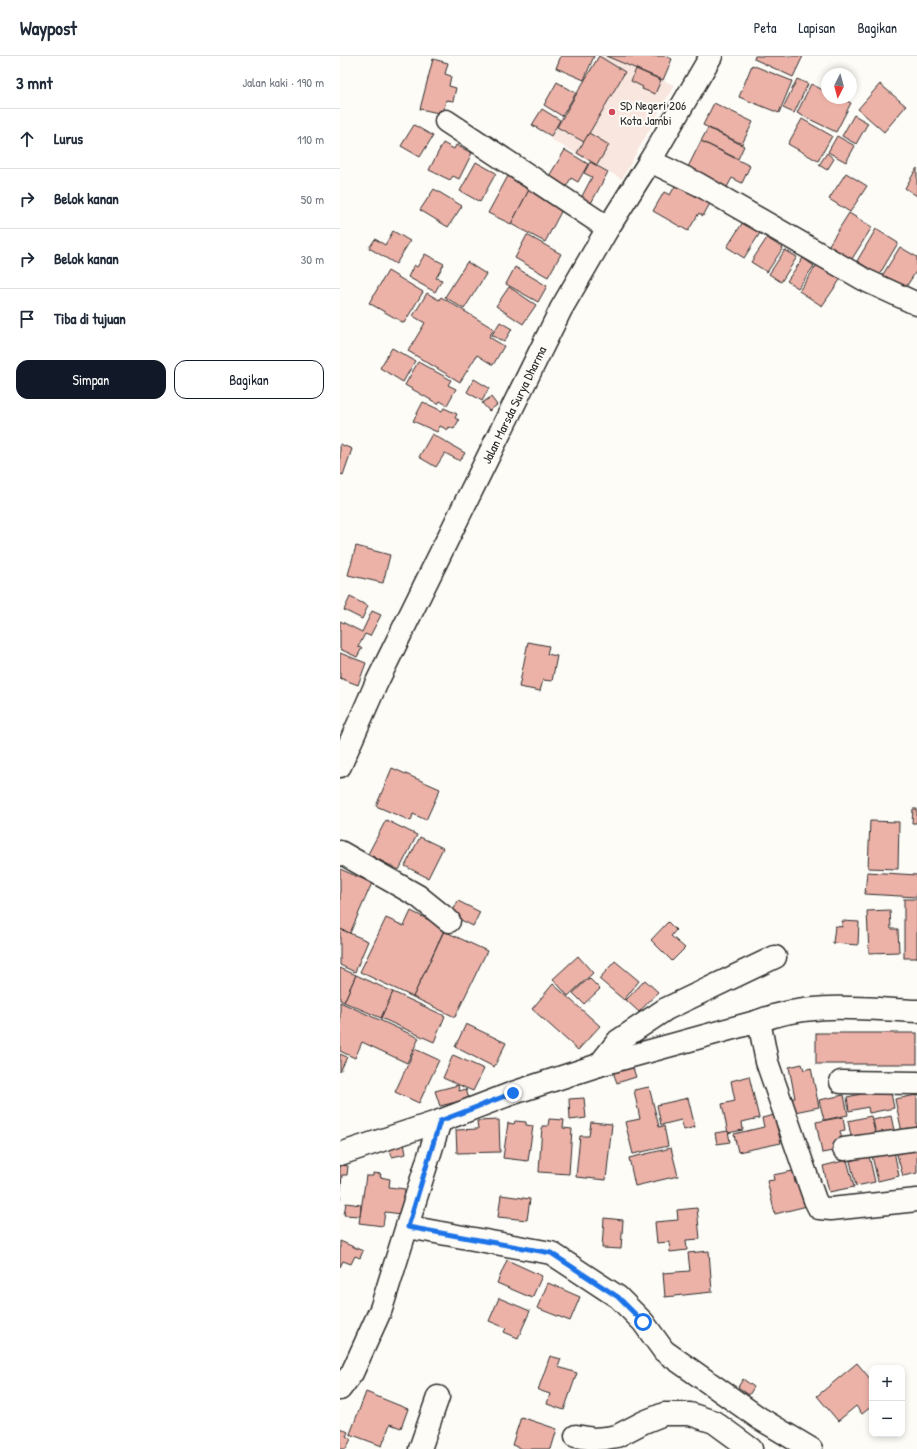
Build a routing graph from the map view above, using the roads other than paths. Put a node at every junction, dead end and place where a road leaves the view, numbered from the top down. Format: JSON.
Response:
{"nodes":[{"id":1,"x":711,"y":56,"type":"edge"},
{"id":2,"x":446,"y":121,"type":"dead end"},
{"id":3,"x":650,"y":161,"type":"junction"},
{"id":4,"x":608,"y":228,"type":"junction"},
{"id":5,"x":917,"y":304,"type":"edge"},
{"id":6,"x":340,"y":766,"type":"edge"},
{"id":7,"x":340,"y":852,"type":"edge"},
{"id":8,"x":449,"y":921,"type":"dead end"},
{"id":9,"x":775,"y":958,"type":"dead end"},
{"id":10,"x":917,"y":1011,"type":"edge"},
{"id":11,"x":759,"y":1021,"type":"junction"},
{"id":12,"x":599,"y":1065,"type":"junction"},
{"id":13,"x":841,"y":1082,"type":"dead end"},
{"id":14,"x":917,"y":1083,"type":"edge"},
{"id":15,"x":440,"y":1121,"type":"junction"},
{"id":16,"x":917,"y":1139,"type":"edge"},
{"id":17,"x":844,"y":1149,"type":"dead end"},
{"id":18,"x":340,"y":1154,"type":"edge"},
{"id":19,"x":917,"y":1200,"type":"edge"},
{"id":20,"x":408,"y":1227,"type":"junction"},
{"id":21,"x":340,"y":1389,"type":"edge"},
{"id":22,"x":438,"y":1397,"type":"dead end"},
{"id":23,"x":576,"y":1436,"type":"dead end"},
{"id":24,"x":420,"y":1449,"type":"edge"},
{"id":25,"x":751,"y":1449,"type":"edge"},
{"id":26,"x":811,"y":1449,"type":"edge"}],
"edges":[{"from":1,"to":3,"type":"main road","name":"Jalan Marsda Surya Dharma"},
{"from":2,"to":4,"type":"main road"},
{"from":3,"to":4,"type":"main road","name":"Jalan Marsda Surya Dharma"},
{"from":3,"to":5,"type":"main road"},
{"from":4,"to":6,"type":"main road","name":"Jalan Marsda Surya Dharma"},
{"from":7,"to":8,"type":"main road"},
{"from":9,"to":12,"type":"main road"},
{"from":10,"to":11,"type":"main road"},
{"from":11,"to":12,"type":"main road"},
{"from":11,"to":19,"type":"main road"},
{"from":12,"to":15,"type":"main road"},
{"from":13,"to":14,"type":"main road"},
{"from":15,"to":18,"type":"main road"},
{"from":15,"to":20,"type":"main road"},
{"from":16,"to":17,"type":"main road"},
{"from":20,"to":21,"type":"main road"},
{"from":20,"to":26,"type":"main road"},
{"from":22,"to":24,"type":"main road"},
{"from":23,"to":25,"type":"main road"}]}
